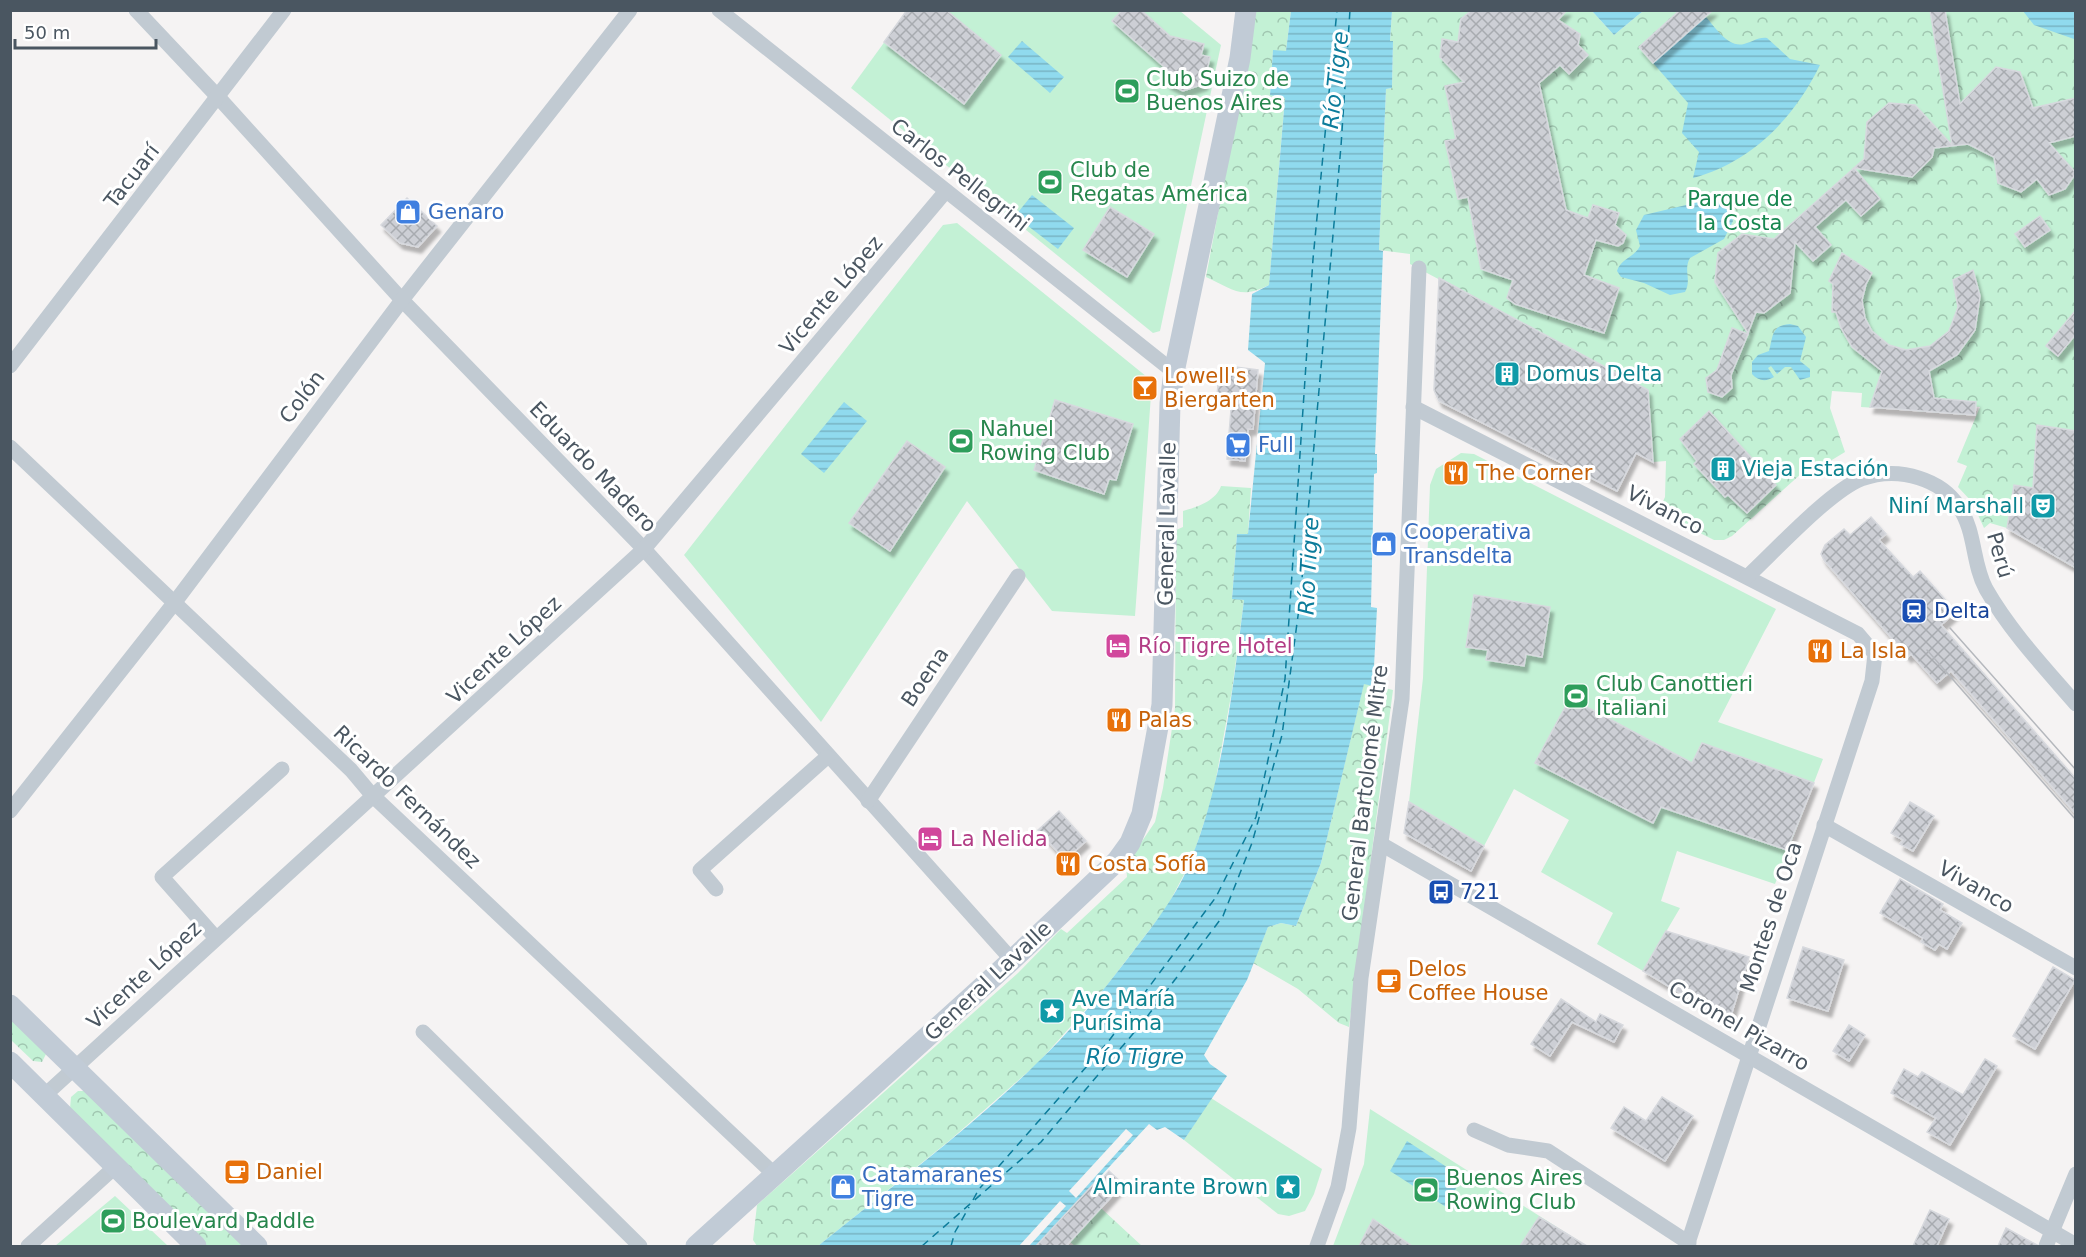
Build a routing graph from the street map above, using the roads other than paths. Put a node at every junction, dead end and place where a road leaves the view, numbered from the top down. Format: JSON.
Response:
{"nodes":[{"id":1,"x":136,"y":10,"type":"edge"},
{"id":2,"x":284,"y":10,"type":"edge"},
{"id":3,"x":630,"y":10,"type":"edge"},
{"id":4,"x":719,"y":10,"type":"edge"},
{"id":5,"x":1246,"y":10,"type":"edge"},
{"id":6,"x":219,"y":98,"type":"junction"},
{"id":7,"x":946,"y":191,"type":"junction"},
{"id":8,"x":1419,"y":268,"type":"dead end"},
{"id":9,"x":402,"y":300,"type":"junction"},
{"id":10,"x":10,"y":366,"type":"edge"},
{"id":11,"x":1174,"y":372,"type":"junction"},
{"id":12,"x":1413,"y":407,"type":"junction"},
{"id":13,"x":10,"y":447,"type":"edge"},
{"id":14,"x":644,"y":549,"type":"junction"},
{"id":15,"x":1018,"y":576,"type":"dead end"},
{"id":16,"x":1748,"y":577,"type":"junction"},
{"id":17,"x":175,"y":602,"type":"junction"},
{"id":18,"x":1874,"y":670,"type":"joint"},
{"id":19,"x":2076,"y":704,"type":"edge"},
{"id":20,"x":827,"y":757,"type":"junction"},
{"id":21,"x":282,"y":769,"type":"dead end"},
{"id":22,"x":372,"y":795,"type":"junction"},
{"id":23,"x":868,"y":801,"type":"junction"},
{"id":24,"x":10,"y":810,"type":"edge"},
{"id":25,"x":1824,"y":825,"type":"junction"},
{"id":26,"x":1381,"y":844,"type":"junction"},
{"id":27,"x":716,"y":889,"type":"dead end"},
{"id":28,"x":215,"y":937,"type":"junction"},
{"id":29,"x":1012,"y":960,"type":"junction"},
{"id":30,"x":2076,"y":968,"type":"edge"},
{"id":31,"x":10,"y":1005,"type":"edge"},
{"id":32,"x":423,"y":1032,"type":"dead end"},
{"id":33,"x":1748,"y":1056,"type":"junction"},
{"id":34,"x":10,"y":1062,"type":"edge"},
{"id":35,"x":74,"y":1068,"type":"junction"},
{"id":36,"x":45,"y":1095,"type":"junction"},
{"id":37,"x":1474,"y":1130,"type":"dead end"},
{"id":38,"x":116,"y":1166,"type":"junction"},
{"id":39,"x":2076,"y":1174,"type":"edge"},
{"id":40,"x":775,"y":1175,"type":"junction"},
{"id":41,"x":2053,"y":1231,"type":"junction"},
{"id":42,"x":1688,"y":1245,"type":"edge"},
{"id":43,"x":2076,"y":1245,"type":"edge"},
{"id":44,"x":28,"y":1246,"type":"edge"},
{"id":45,"x":196,"y":1246,"type":"edge"},
{"id":46,"x":257,"y":1246,"type":"edge"},
{"id":47,"x":640,"y":1246,"type":"edge"},
{"id":48,"x":696,"y":1246,"type":"edge"},
{"id":49,"x":1317,"y":1246,"type":"edge"},
{"id":50,"x":2046,"y":1246,"type":"edge"}],
"edges":[{"from":1,"to":6,"type":"street","name":"Eduardo Madero"},
{"from":2,"to":6,"type":"street","name":"Tacuarí"},
{"from":3,"to":9,"type":"street","name":"Colón"},
{"from":4,"to":7,"type":"street","name":"Carlos Pellegrini"},
{"from":5,"to":11,"type":"street","name":"General Lavalle"},
{"from":6,"to":9,"type":"street","name":"Eduardo Madero"},
{"from":6,"to":10,"type":"street","name":"Tacuarí"},
{"from":7,"to":11,"type":"street","name":"Carlos Pellegrini"},
{"from":7,"to":14,"type":"street","name":"Vicente López"},
{"from":8,"to":12,"type":"street","name":"General Bartolomé Mitre"},
{"from":9,"to":14,"type":"street","name":"Eduardo Madero"},
{"from":9,"to":17,"type":"street","name":"Colón"},
{"from":11,"to":29,"type":"street","name":"General Lavalle"},
{"from":12,"to":16,"type":"street","name":"Vivanco"},
{"from":12,"to":26,"type":"street","name":"General Bartolomé Mitre"},
{"from":13,"to":17,"type":"street","name":"Ricardo Fernández"},
{"from":14,"to":20,"type":"street","name":"Eduardo Madero"},
{"from":14,"to":22,"type":"street","name":"Vicente López"},
{"from":15,"to":23,"type":"street","name":"Boena"},
{"from":16,"to":18,"type":"street","name":"Vivanco"},
{"from":16,"to":19,"type":"street","name":"Perú"},
{"from":17,"to":22,"type":"street","name":"Ricardo Fernández"},
{"from":17,"to":24,"type":"street","name":"Colón"},
{"from":18,"to":25,"type":"street","name":"Montes de Oca"},
{"from":20,"to":23,"type":"street","name":"Eduardo Madero"},
{"from":20,"to":27,"type":"street"},
{"from":21,"to":28,"type":"street"},
{"from":22,"to":28,"type":"street","name":"Vicente López"},
{"from":22,"to":40,"type":"street","name":"Ricardo Fernández"},
{"from":23,"to":29,"type":"street","name":"Eduardo Madero"},
{"from":25,"to":30,"type":"street","name":"Vivanco"},
{"from":25,"to":33,"type":"street","name":"Montes de Oca"},
{"from":26,"to":33,"type":"street","name":"Coronel Pizarro"},
{"from":26,"to":49,"type":"street","name":"General Bartolomé Mitre"},
{"from":28,"to":35,"type":"street","name":"Vicente López"},
{"from":29,"to":40,"type":"street","name":"General Lavalle"},
{"from":31,"to":35,"type":"street"},
{"from":32,"to":47,"type":"street"},
{"from":33,"to":41,"type":"street","name":"Coronel Pizarro"},
{"from":33,"to":42,"type":"street","name":"Montes de Oca"},
{"from":34,"to":36,"type":"street"},
{"from":35,"to":36,"type":"street","name":"Vicente López"},
{"from":35,"to":46,"type":"street"},
{"from":36,"to":38,"type":"street"},
{"from":37,"to":42,"type":"street"},
{"from":38,"to":44,"type":"street"},
{"from":38,"to":45,"type":"street"},
{"from":39,"to":41,"type":"street"},
{"from":40,"to":48,"type":"street","name":"General Lavalle"},
{"from":41,"to":43,"type":"street","name":"Coronel Pizarro"},
{"from":41,"to":50,"type":"street"}]}
